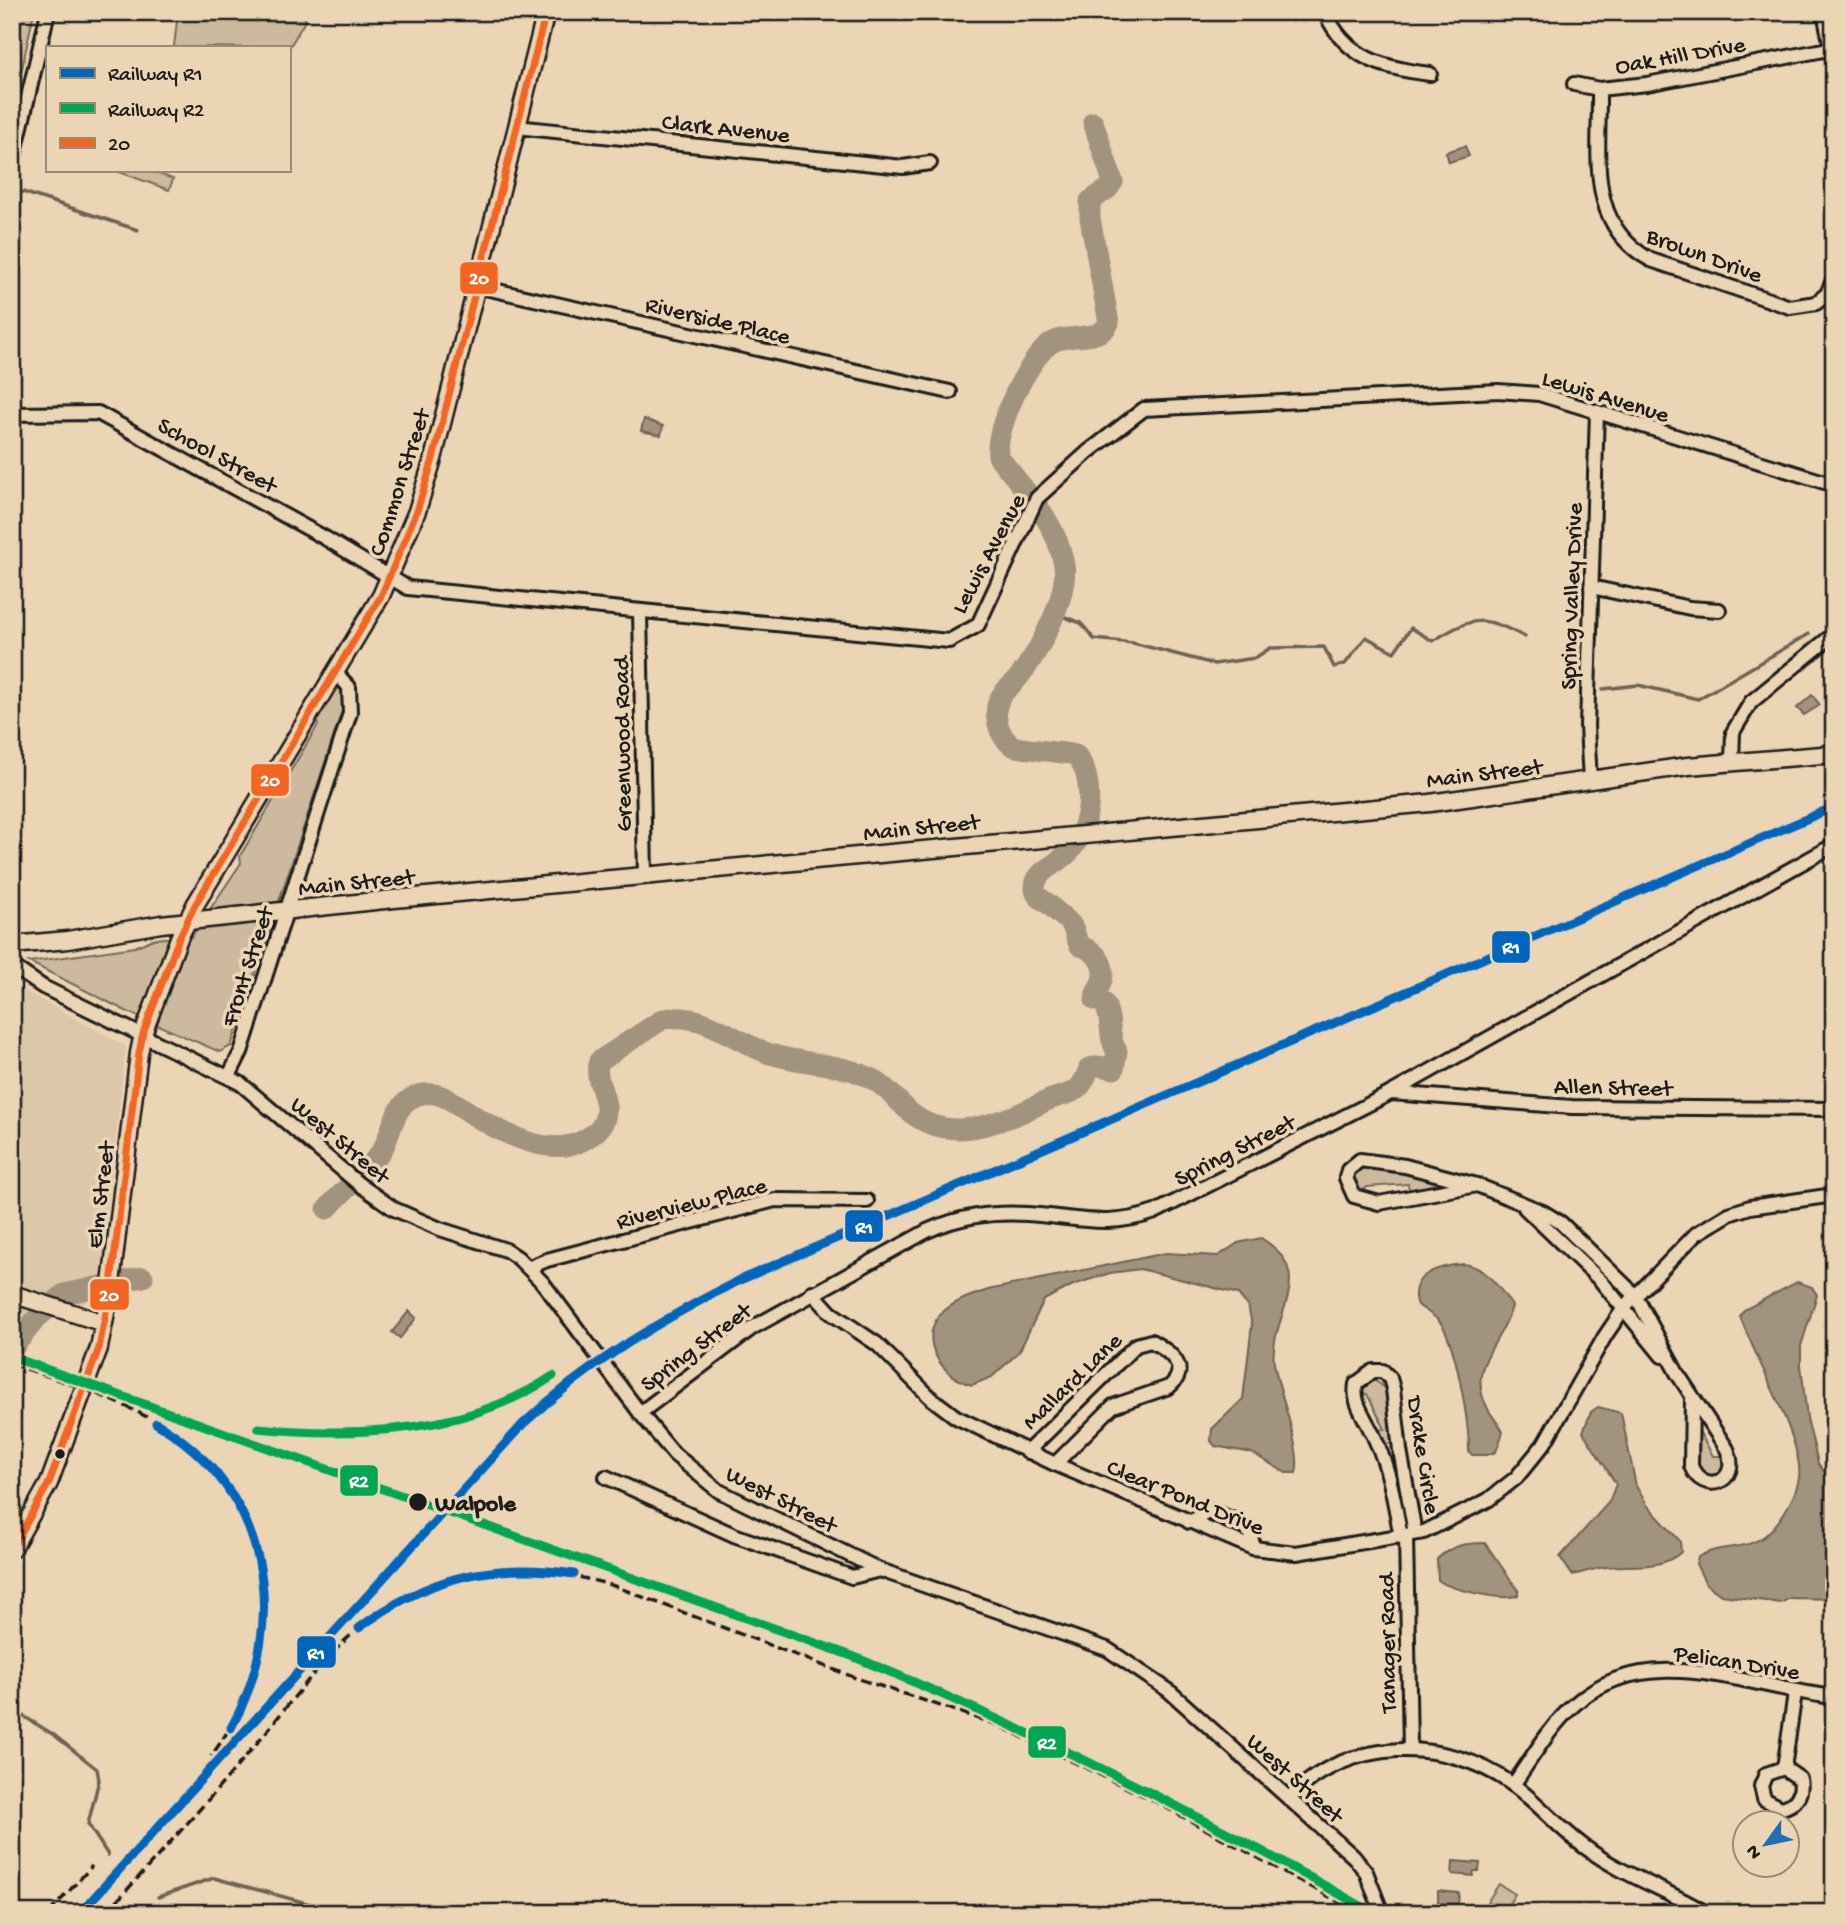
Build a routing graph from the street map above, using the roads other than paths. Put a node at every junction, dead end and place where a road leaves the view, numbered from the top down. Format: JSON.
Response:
{"nodes":[{"id":1,"x":48,"y":12,"type":"edge"},
{"id":2,"x":546,"y":12,"type":"edge"},
{"id":3,"x":1325,"y":12,"type":"edge"},
{"id":4,"x":1824,"y":12,"type":"edge"},
{"id":5,"x":1832,"y":48,"type":"edge"},
{"id":6,"x":1834,"y":62,"type":"edge"},
{"id":7,"x":1430,"y":74,"type":"dead end"},
{"id":8,"x":1574,"y":84,"type":"dead end"},
{"id":9,"x":1599,"y":89,"type":"junction"},
{"id":10,"x":516,"y":127,"type":"junction"},
{"id":11,"x":930,"y":163,"type":"dead end"},
{"id":12,"x":12,"y":165,"type":"edge"},
{"id":13,"x":1834,"y":278,"type":"edge"},
{"id":14,"x":476,"y":286,"type":"junction"},
{"id":15,"x":950,"y":392,"type":"dead end"},
{"id":16,"x":1597,"y":412,"type":"junction"},
{"id":17,"x":12,"y":414,"type":"edge"},
{"id":18,"x":1834,"y":485,"type":"edge"},
{"id":19,"x":390,"y":579,"type":"junction"},
{"id":20,"x":1591,"y":587,"type":"junction"},
{"id":21,"x":1719,"y":610,"type":"dead end"},
{"id":22,"x":640,"y":611,"type":"junction"},
{"id":23,"x":1834,"y":634,"type":"edge"},
{"id":24,"x":335,"y":673,"type":"junction"},
{"id":25,"x":1834,"y":754,"type":"edge"},
{"id":26,"x":1732,"y":761,"type":"junction"},
{"id":27,"x":1590,"y":781,"type":"junction"},
{"id":28,"x":1834,"y":845,"type":"edge"},
{"id":29,"x":645,"y":876,"type":"junction"},
{"id":30,"x":286,"y":911,"type":"junction"},
{"id":31,"x":187,"y":921,"type":"junction"},
{"id":32,"x":12,"y":944,"type":"edge"},
{"id":33,"x":12,"y":966,"type":"edge"},
{"id":34,"x":143,"y":1034,"type":"junction"},
{"id":35,"x":229,"y":1076,"type":"junction"},
{"id":36,"x":1391,"y":1093,"type":"junction"},
{"id":37,"x":1834,"y":1110,"type":"edge"},
{"id":38,"x":1477,"y":1185,"type":"junction"},
{"id":39,"x":1834,"y":1195,"type":"edge"},
{"id":40,"x":867,"y":1201,"type":"dead end"},
{"id":41,"x":1519,"y":1203,"type":"junction"},
{"id":42,"x":530,"y":1267,"type":"junction"},
{"id":43,"x":812,"y":1292,"type":"junction"},
{"id":44,"x":12,"y":1294,"type":"edge"},
{"id":45,"x":1635,"y":1295,"type":"junction"},
{"id":46,"x":1624,"y":1308,"type":"junction"},
{"id":47,"x":104,"y":1323,"type":"junction"},
{"id":48,"x":1677,"y":1373,"type":"junction"},
{"id":49,"x":1692,"y":1399,"type":"junction"},
{"id":50,"x":640,"y":1413,"type":"junction"},
{"id":51,"x":1400,"y":1450,"type":"junction"},
{"id":52,"x":1027,"y":1452,"type":"junction"},
{"id":53,"x":1384,"y":1453,"type":"junction"},
{"id":54,"x":1055,"y":1464,"type":"junction"},
{"id":55,"x":606,"y":1477,"type":"dead end"},
{"id":56,"x":1407,"y":1535,"type":"junction"},
{"id":57,"x":12,"y":1549,"type":"edge"},
{"id":58,"x":880,"y":1570,"type":"junction"},
{"id":59,"x":1795,"y":1693,"type":"junction"},
{"id":60,"x":1834,"y":1697,"type":"edge"},
{"id":61,"x":1409,"y":1748,"type":"junction"},
{"id":62,"x":1784,"y":1768,"type":"dead end"},
{"id":63,"x":1513,"y":1785,"type":"junction"},
{"id":64,"x":1289,"y":1798,"type":"junction"},
{"id":65,"x":1382,"y":1913,"type":"edge"},
{"id":66,"x":1706,"y":1913,"type":"edge"}],
"edges":[{"from":1,"to":12,"type":"street"},
{"from":2,"to":10,"type":"main road","name":"Common Street"},
{"from":3,"to":7,"type":"street"},
{"from":4,"to":5,"type":"street"},
{"from":5,"to":6,"type":"street"},
{"from":5,"to":9,"type":"street","name":"Oak Hill Drive"},
{"from":8,"to":9,"type":"street","name":"Oak Hill Drive"},
{"from":9,"to":13,"type":"street","name":"Brown Drive"},
{"from":10,"to":11,"type":"street","name":"Clark Avenue"},
{"from":10,"to":14,"type":"main road","name":"Common Street"},
{"from":14,"to":15,"type":"street","name":"Riverside Place"},
{"from":14,"to":19,"type":"main road","name":"Common Street"},
{"from":16,"to":18,"type":"street","name":"Lewis Avenue"},
{"from":16,"to":20,"type":"street","name":"Spring Valley Drive"},
{"from":16,"to":22,"type":"street","name":"Lewis Avenue"},
{"from":17,"to":19,"type":"street","name":"School Street"},
{"from":19,"to":22,"type":"street","name":"Lewis Avenue"},
{"from":19,"to":24,"type":"main road","name":"Common Street"},
{"from":20,"to":21,"type":"street"},
{"from":20,"to":27,"type":"street","name":"Spring Valley Drive"},
{"from":22,"to":29,"type":"street","name":"Greenwood Road"},
{"from":23,"to":26,"type":"street"},
{"from":24,"to":30,"type":"street","name":"Front Street"},
{"from":24,"to":31,"type":"main road","name":"Common Street"},
{"from":25,"to":26,"type":"main road","name":"Main Street"},
{"from":26,"to":27,"type":"main road","name":"Main Street"},
{"from":27,"to":29,"type":"main road","name":"Main Street"},
{"from":28,"to":36,"type":"street","name":"Spring Street"},
{"from":29,"to":30,"type":"main road","name":"Main Street"},
{"from":30,"to":31,"type":"main road","name":"Main Street"},
{"from":30,"to":35,"type":"street","name":"Front Street"},
{"from":31,"to":32,"type":"main road","name":"Main Street"},
{"from":31,"to":34,"type":"main road","name":"Elm Street"},
{"from":33,"to":34,"type":"street","name":"West Street"},
{"from":34,"to":35,"type":"street","name":"West Street"},
{"from":34,"to":47,"type":"main road","name":"Elm Street"},
{"from":35,"to":42,"type":"street","name":"West Street"},
{"from":36,"to":37,"type":"street","name":"Allen Street"},
{"from":36,"to":43,"type":"street","name":"Spring Street"},
{"from":38,"to":38,"type":"street"},
{"from":38,"to":41,"type":"street"},
{"from":39,"to":45,"type":"street","name":"Clear Pond Drive"},
{"from":40,"to":42,"type":"street","name":"Riverview Place"},
{"from":41,"to":45,"type":"street"},
{"from":41,"to":46,"type":"street"},
{"from":42,"to":50,"type":"street","name":"West Street"},
{"from":43,"to":50,"type":"street","name":"Spring Street"},
{"from":43,"to":52,"type":"street","name":"Clear Pond Drive"},
{"from":44,"to":47,"type":"main road"},
{"from":45,"to":46,"type":"street","name":"Clear Pond Drive"},
{"from":45,"to":48,"type":"street"},
{"from":46,"to":48,"type":"street"},
{"from":46,"to":56,"type":"street","name":"Clear Pond Drive"},
{"from":47,"to":57,"type":"main road","name":"Elm Street"},
{"from":48,"to":49,"type":"street"},
{"from":49,"to":49,"type":"street"},
{"from":50,"to":58,"type":"street","name":"West Street"},
{"from":51,"to":53,"type":"street"},
{"from":51,"to":53,"type":"street","name":"Drake Circle"},
{"from":51,"to":56,"type":"street","name":"Drake Circle"},
{"from":52,"to":54,"type":"street","name":"Clear Pond Drive"},
{"from":52,"to":54,"type":"street","name":"Mallard Lane"},
{"from":53,"to":56,"type":"street","name":"Drake Circle"},
{"from":54,"to":56,"type":"street","name":"Clear Pond Drive"},
{"from":55,"to":58,"type":"street"},
{"from":56,"to":61,"type":"street","name":"Tanager Road"},
{"from":58,"to":64,"type":"street","name":"West Street"},
{"from":59,"to":60,"type":"street","name":"Pelican Drive"},
{"from":59,"to":62,"type":"street"},
{"from":59,"to":63,"type":"street","name":"Pelican Drive"},
{"from":61,"to":63,"type":"street"},
{"from":61,"to":64,"type":"street"},
{"from":63,"to":66,"type":"street"},
{"from":64,"to":65,"type":"street","name":"West Street"}]}
